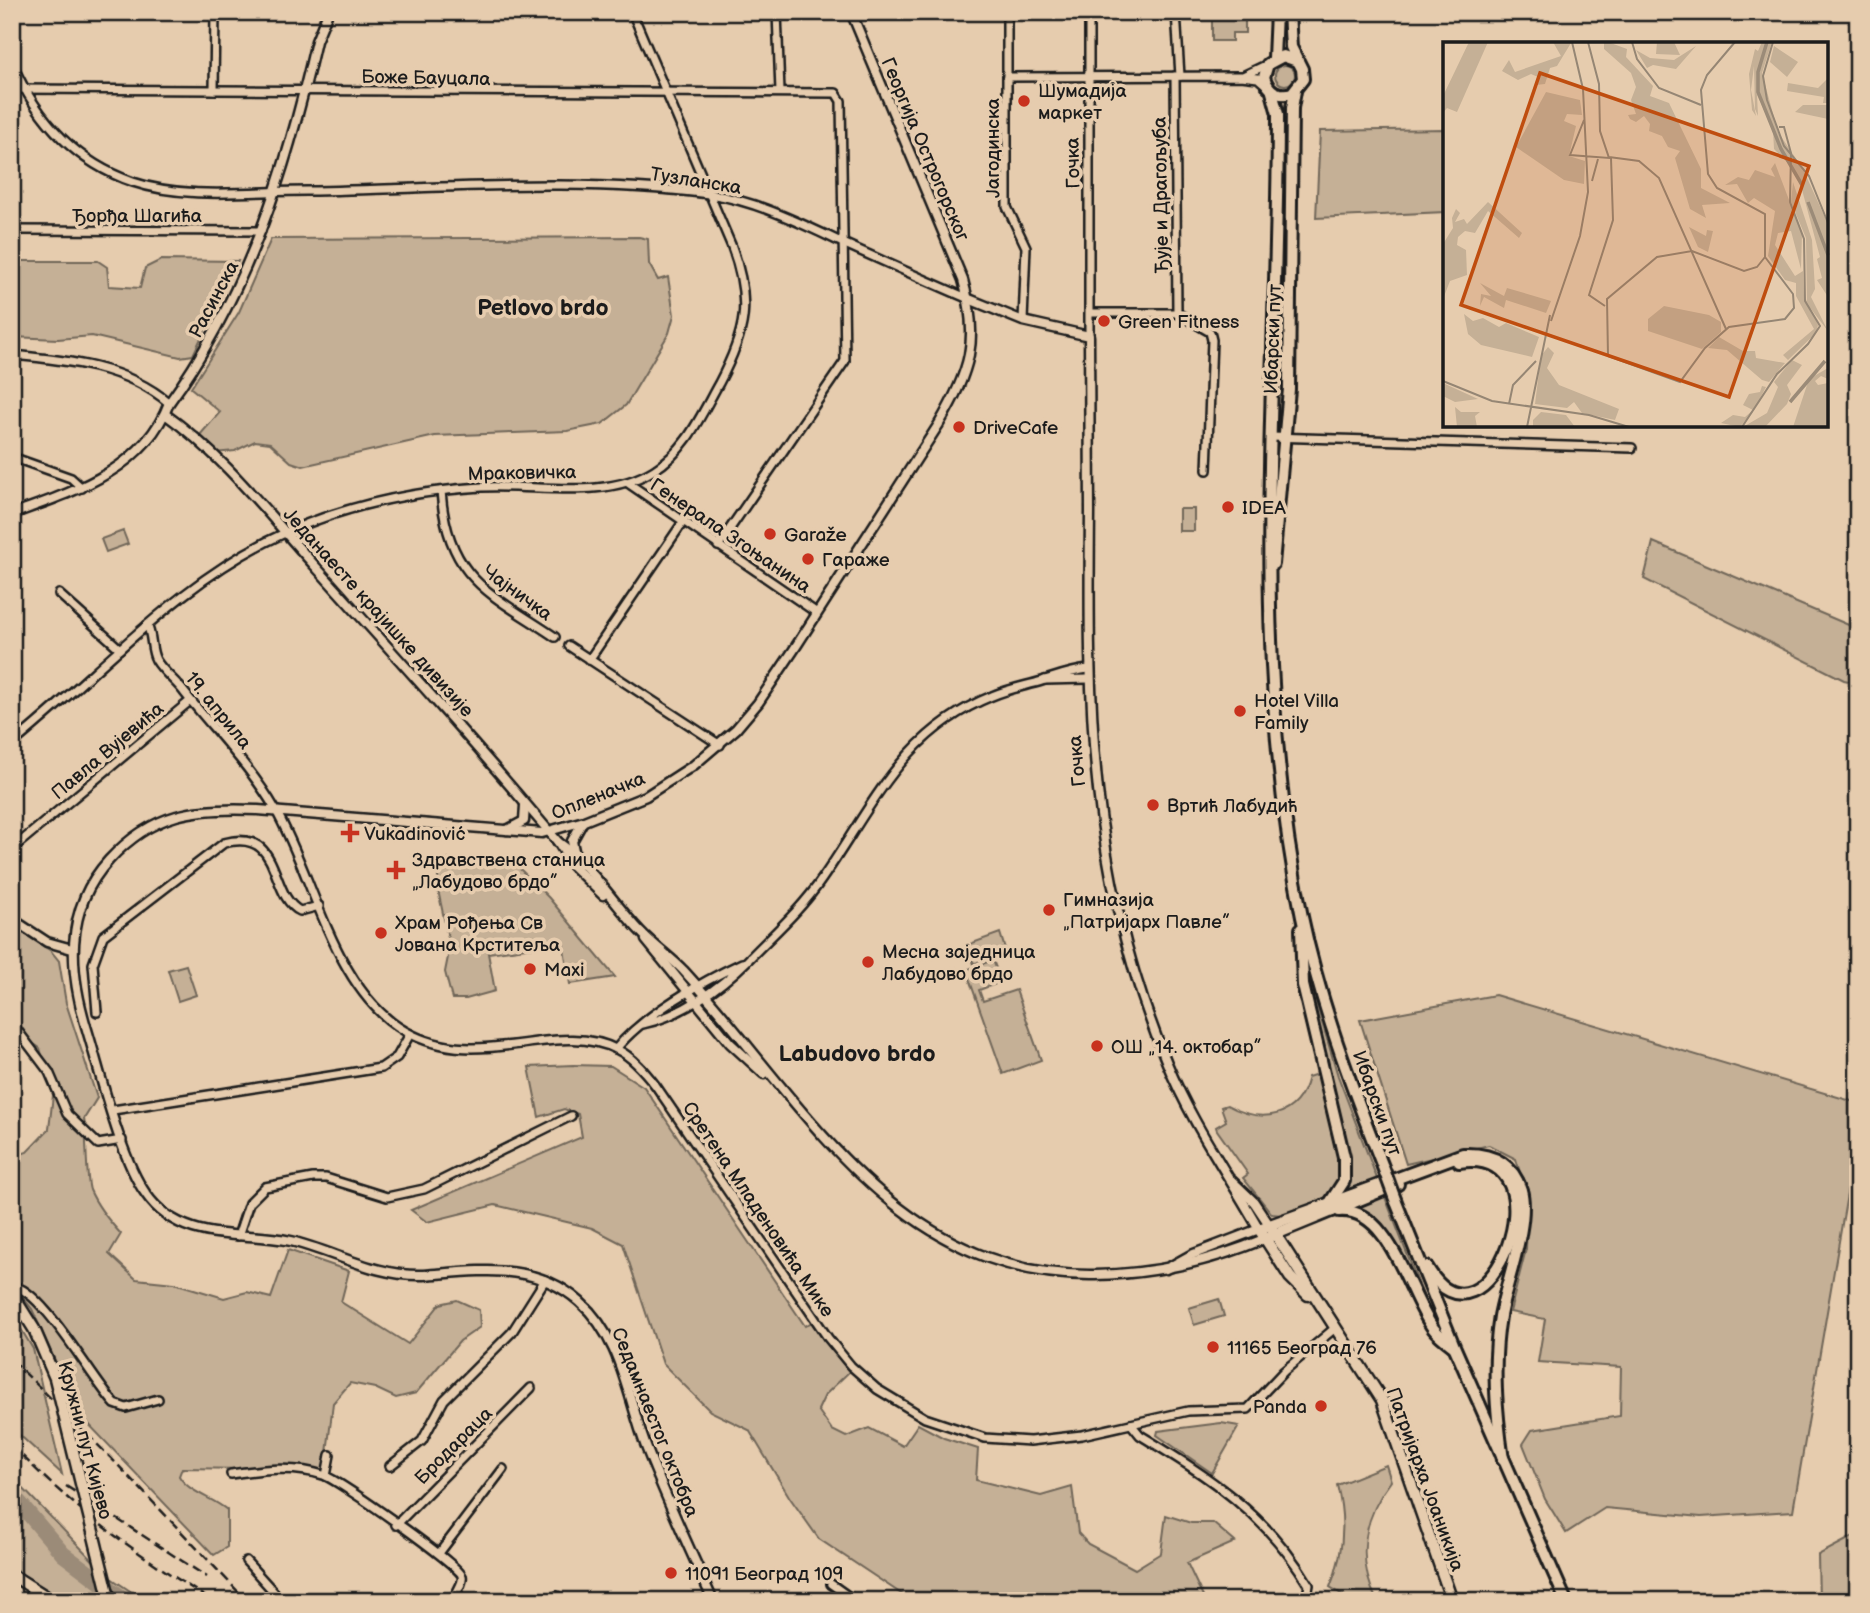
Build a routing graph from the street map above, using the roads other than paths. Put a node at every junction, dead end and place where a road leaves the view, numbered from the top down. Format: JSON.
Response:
{"nodes":[{"id":1,"x":215,"y":12,"type":"edge"},
{"id":2,"x":328,"y":12,"type":"edge"},
{"id":3,"x":632,"y":12,"type":"edge"},
{"id":4,"x":777,"y":12,"type":"edge"},
{"id":5,"x":851,"y":12,"type":"edge"},
{"id":6,"x":1007,"y":12,"type":"edge"},
{"id":7,"x":1089,"y":12,"type":"edge"},
{"id":8,"x":1176,"y":12,"type":"edge"},
{"id":9,"x":1276,"y":12,"type":"edge"},
{"id":10,"x":1289,"y":12,"type":"edge"},
{"id":11,"x":1271,"y":61,"type":"junction"},
{"id":12,"x":1297,"y":61,"type":"junction"},
{"id":13,"x":12,"y":63,"type":"edge"},
{"id":14,"x":1177,"y":76,"type":"junction"},
{"id":15,"x":1241,"y":76,"type":"junction"},
{"id":16,"x":1007,"y":77,"type":"junction"},
{"id":17,"x":1089,"y":77,"type":"junction"},
{"id":18,"x":12,"y":89,"type":"edge"},
{"id":19,"x":24,"y":89,"type":"junction"},
{"id":20,"x":1270,"y":89,"type":"junction"},
{"id":21,"x":214,"y":90,"type":"junction"},
{"id":22,"x":304,"y":90,"type":"junction"},
{"id":23,"x":1296,"y":91,"type":"junction"},
{"id":24,"x":780,"y":92,"type":"junction"},
{"id":25,"x":666,"y":93,"type":"junction"},
{"id":26,"x":272,"y":191,"type":"junction"},
{"id":27,"x":709,"y":194,"type":"junction"},
{"id":28,"x":12,"y":230,"type":"edge"},
{"id":29,"x":261,"y":231,"type":"junction"},
{"id":30,"x":842,"y":242,"type":"junction"},
{"id":31,"x":969,"y":299,"type":"junction"},
{"id":32,"x":1090,"y":313,"type":"junction"},
{"id":33,"x":1177,"y":313,"type":"junction"},
{"id":34,"x":1023,"y":321,"type":"junction"},
{"id":35,"x":1089,"y":336,"type":"junction"},
{"id":36,"x":12,"y":355,"type":"edge"},
{"id":37,"x":169,"y":403,"type":"junction"},
{"id":38,"x":165,"y":414,"type":"junction"},
{"id":39,"x":1271,"y":437,"type":"junction"},
{"id":40,"x":1284,"y":438,"type":"junction"},
{"id":41,"x":1632,"y":448,"type":"dead end"},
{"id":42,"x":12,"y":457,"type":"edge"},
{"id":43,"x":1207,"y":470,"type":"dead end"},
{"id":44,"x":628,"y":483,"type":"junction"},
{"id":45,"x":82,"y":488,"type":"junction"},
{"id":46,"x":441,"y":491,"type":"junction"},
{"id":47,"x":12,"y":514,"type":"edge"},
{"id":48,"x":683,"y":522,"type":"junction"},
{"id":49,"x":286,"y":533,"type":"junction"},
{"id":50,"x":718,"y":546,"type":"junction"},
{"id":51,"x":1270,"y":587,"type":"junction"},
{"id":52,"x":59,"y":594,"type":"dead end"},
{"id":53,"x":817,"y":613,"type":"junction"},
{"id":54,"x":147,"y":625,"type":"junction"},
{"id":55,"x":555,"y":637,"type":"dead end"},
{"id":56,"x":569,"y":646,"type":"dead end"},
{"id":57,"x":120,"y":649,"type":"junction"},
{"id":58,"x":589,"y":660,"type":"junction"},
{"id":59,"x":1088,"y":674,"type":"junction"},
{"id":60,"x":190,"y":701,"type":"junction"},
{"id":61,"x":12,"y":744,"type":"edge"},
{"id":62,"x":720,"y":745,"type":"junction"},
{"id":63,"x":525,"y":804,"type":"junction"},
{"id":64,"x":277,"y":812,"type":"junction"},
{"id":65,"x":584,"y":821,"type":"junction"},
{"id":66,"x":502,"y":831,"type":"junction"},
{"id":67,"x":549,"y":832,"type":"junction"},
{"id":68,"x":558,"y":842,"type":"junction"},
{"id":69,"x":12,"y":849,"type":"edge"},
{"id":70,"x":579,"y":860,"type":"junction"},
{"id":71,"x":613,"y":903,"type":"junction"},
{"id":72,"x":319,"y":906,"type":"junction"},
{"id":73,"x":1302,"y":917,"type":"junction"},
{"id":74,"x":12,"y":919,"type":"edge"},
{"id":75,"x":643,"y":934,"type":"junction"},
{"id":76,"x":72,"y":948,"type":"junction"},
{"id":77,"x":701,"y":992,"type":"junction"},
{"id":78,"x":692,"y":998,"type":"junction"},
{"id":79,"x":97,"y":1012,"type":"dead end"},
{"id":80,"x":12,"y":1023,"type":"edge"},
{"id":81,"x":410,"y":1034,"type":"junction"},
{"id":82,"x":616,"y":1049,"type":"junction"},
{"id":83,"x":775,"y":1083,"type":"junction"},
{"id":84,"x":113,"y":1110,"type":"junction"},
{"id":85,"x":571,"y":1116,"type":"dead end"},
{"id":86,"x":122,"y":1140,"type":"junction"},
{"id":87,"x":1329,"y":1208,"type":"junction"},
{"id":88,"x":1267,"y":1232,"type":"junction"},
{"id":89,"x":238,"y":1236,"type":"junction"},
{"id":90,"x":1410,"y":1238,"type":"junction"},
{"id":91,"x":545,"y":1280,"type":"junction"},
{"id":92,"x":12,"y":1286,"type":"edge"},
{"id":93,"x":12,"y":1294,"type":"edge"},
{"id":94,"x":1335,"y":1328,"type":"junction"},
{"id":95,"x":1454,"y":1346,"type":"junction"},
{"id":96,"x":531,"y":1388,"type":"dead end"},
{"id":97,"x":158,"y":1399,"type":"dead end"},
{"id":98,"x":1131,"y":1424,"type":"junction"},
{"id":99,"x":330,"y":1455,"type":"dead end"},
{"id":100,"x":1503,"y":1460,"type":"junction"},
{"id":101,"x":390,"y":1466,"type":"dead end"},
{"id":102,"x":503,"y":1469,"type":"dead end"},
{"id":103,"x":231,"y":1474,"type":"dead end"},
{"id":104,"x":326,"y":1476,"type":"junction"},
{"id":105,"x":396,"y":1525,"type":"junction"},
{"id":106,"x":440,"y":1552,"type":"junction"},
{"id":107,"x":246,"y":1561,"type":"dead end"},
{"id":108,"x":12,"y":1575,"type":"edge"},
{"id":109,"x":831,"y":1584,"type":"dead end"},
{"id":110,"x":53,"y":1601,"type":"edge"},
{"id":111,"x":110,"y":1601,"type":"edge"},
{"id":112,"x":282,"y":1601,"type":"edge"},
{"id":113,"x":452,"y":1601,"type":"edge"},
{"id":114,"x":713,"y":1601,"type":"edge"},
{"id":115,"x":855,"y":1601,"type":"edge"},
{"id":116,"x":1306,"y":1601,"type":"edge"},
{"id":117,"x":1452,"y":1601,"type":"edge"},
{"id":118,"x":1566,"y":1601,"type":"edge"}],
"edges":[{"from":1,"to":21,"type":"street"},
{"from":2,"to":22,"type":"street","name":"Расинска"},
{"from":3,"to":25,"type":"street","name":"Мраковичка"},
{"from":4,"to":24,"type":"street"},
{"from":5,"to":31,"type":"street","name":"Георгија Острогорског"},
{"from":6,"to":16,"type":"street","name":"Јагодинска"},
{"from":7,"to":17,"type":"street","name":"Гочка"},
{"from":8,"to":14,"type":"street","name":"Ђује и Драгољуба"},
{"from":9,"to":11,"type":"main road"},
{"from":10,"to":12,"type":"main road"},
{"from":11,"to":12,"type":"main road"},
{"from":11,"to":15,"type":"street"},
{"from":11,"to":20,"type":"main road"},
{"from":12,"to":23,"type":"main road"},
{"from":13,"to":19,"type":"street","name":"Тузланска"},
{"from":14,"to":15,"type":"street"},
{"from":14,"to":17,"type":"street"},
{"from":14,"to":33,"type":"street","name":"Ђује и Драгољуба"},
{"from":15,"to":20,"type":"street"},
{"from":16,"to":17,"type":"street"},
{"from":16,"to":34,"type":"street","name":"Јагодинска"},
{"from":17,"to":32,"type":"street","name":"Гочка"},
{"from":18,"to":19,"type":"street","name":"Боже Бауцала"},
{"from":19,"to":21,"type":"street","name":"Боже Бауцала"},
{"from":19,"to":26,"type":"street","name":"Тузланска"},
{"from":20,"to":23,"type":"main road"},
{"from":20,"to":39,"type":"main road","name":"Ибарски пут"},
{"from":21,"to":22,"type":"street","name":"Боже Бауцала"},
{"from":22,"to":25,"type":"street","name":"Боже Бауцала"},
{"from":22,"to":26,"type":"street","name":"Расинска"},
{"from":23,"to":40,"type":"main road","name":"Ибарски пут"},
{"from":24,"to":25,"type":"street","name":"Боже Бауцала"},
{"from":24,"to":30,"type":"street","name":"Боже Бауцала"},
{"from":25,"to":27,"type":"street","name":"Мраковичка"},
{"from":26,"to":27,"type":"street","name":"Тузланска"},
{"from":26,"to":29,"type":"street","name":"Расинска"},
{"from":27,"to":30,"type":"street","name":"Тузланска"},
{"from":27,"to":44,"type":"street","name":"Мраковичка"},
{"from":28,"to":29,"type":"street","name":"Ђорђа Шагића"},
{"from":29,"to":37,"type":"street","name":"Расинска"},
{"from":30,"to":31,"type":"street","name":"Тузланска"},
{"from":30,"to":50,"type":"street"},
{"from":31,"to":34,"type":"street","name":"Тузланска"},
{"from":31,"to":53,"type":"street","name":"Опленачка"},
{"from":32,"to":33,"type":"street"},
{"from":32,"to":35,"type":"street","name":"Гочка"},
{"from":33,"to":43,"type":"street"},
{"from":34,"to":35,"type":"street","name":"Тузланска"},
{"from":35,"to":59,"type":"street","name":"Гочка"},
{"from":36,"to":37,"type":"street"},
{"from":37,"to":38,"type":"street","name":"Расинска"},
{"from":38,"to":45,"type":"street","name":"Расинска"},
{"from":38,"to":49,"type":"street","name":"Једанаесте крајишке дивизије"},
{"from":39,"to":40,"type":"street"},
{"from":39,"to":51,"type":"main road","name":"Ибарски пут"},
{"from":40,"to":41,"type":"street"},
{"from":40,"to":51,"type":"main road","name":"Ибарски пут"},
{"from":42,"to":45,"type":"street"},
{"from":44,"to":46,"type":"street","name":"Мраковичка"},
{"from":44,"to":48,"type":"street","name":"Генерала Згоњанина"},
{"from":45,"to":47,"type":"street","name":"Расинска"},
{"from":46,"to":49,"type":"street","name":"Мраковичка"},
{"from":46,"to":55,"type":"street","name":"Чајничка"},
{"from":48,"to":50,"type":"street","name":"Генерала Згоњанина"},
{"from":48,"to":58,"type":"street"},
{"from":49,"to":54,"type":"street","name":"Мраковичка"},
{"from":49,"to":63,"type":"street","name":"Једанаесте крајишке дивизије"},
{"from":50,"to":53,"type":"street","name":"Генерала Згоњанина"},
{"from":51,"to":73,"type":"main road","name":"Ибарски пут"},
{"from":52,"to":57,"type":"street"},
{"from":53,"to":62,"type":"street","name":"Опленачка"},
{"from":54,"to":57,"type":"street","name":"Мраковичка"},
{"from":54,"to":60,"type":"street","name":"19. априла"},
{"from":56,"to":58,"type":"street"},
{"from":57,"to":61,"type":"street","name":"Мраковичка"},
{"from":58,"to":62,"type":"street"},
{"from":59,"to":77,"type":"street"},
{"from":59,"to":88,"type":"street","name":"Гочка"},
{"from":60,"to":64,"type":"street","name":"19. априла"},
{"from":60,"to":69,"type":"street","name":"Павла Вујевића"},
{"from":62,"to":65,"type":"street","name":"Опленачка"},
{"from":63,"to":66,"type":"street"},
{"from":63,"to":67,"type":"street","name":"Једанаесте крајишке дивизије"},
{"from":64,"to":66,"type":"street","name":"Опленачка"},
{"from":64,"to":72,"type":"street","name":"19. априла"},
{"from":64,"to":76,"type":"street","name":"Опленачка"},
{"from":65,"to":67,"type":"street","name":"Опленачка"},
{"from":65,"to":70,"type":"street"},
{"from":66,"to":67,"type":"street","name":"Опленачка"},
{"from":67,"to":68,"type":"street","name":"Једанаесте крајишке дивизије"},
{"from":68,"to":70,"type":"street","name":"Једанаесте крајишке дивизије"},
{"from":68,"to":71,"type":"street","name":"Једанаесте крајишке дивизије"},
{"from":70,"to":71,"type":"street","name":"Једанаесте крајишке дивизије"},
{"from":71,"to":75,"type":"street","name":"Једанаесте крајишке дивизије"},
{"from":72,"to":79,"type":"street"},
{"from":72,"to":81,"type":"street","name":"19. априла"},
{"from":73,"to":87,"type":"main road"},
{"from":73,"to":90,"type":"main road","name":"Ибарски пут","bridge":true},
{"from":74,"to":76,"type":"street"},
{"from":75,"to":77,"type":"street","name":"Једанаесте крајишке дивизије"},
{"from":75,"to":78,"type":"street","name":"Једанаесте крајишке дивизије"},
{"from":76,"to":84,"type":"street","name":"Седамнаестог октобра"},
{"from":77,"to":78,"type":"street"},
{"from":77,"to":83,"type":"street","name":"Једанаесте крајишке дивизије"},
{"from":78,"to":82,"type":"street"},
{"from":78,"to":83,"type":"street","name":"Једанаесте крајишке дивизије"},
{"from":80,"to":86,"type":"street"},
{"from":81,"to":82,"type":"street"},
{"from":81,"to":84,"type":"street"},
{"from":82,"to":98,"type":"street","name":"Сретена Младеновића Мике"},
{"from":83,"to":88,"type":"street","name":"Једанаесте крајишке дивизије"},
{"from":84,"to":86,"type":"street","name":"Седамнаестог октобра"},
{"from":85,"to":89,"type":"street"},
{"from":86,"to":89,"type":"street","name":"Седамнаестог октобра"},
{"from":87,"to":88,"type":"main road","name":"Једанаесте крајишке дивизије"},
{"from":87,"to":90,"type":"main road"},
{"from":87,"to":95,"type":"main road"},
{"from":87,"to":100,"type":"main road"},
{"from":88,"to":94,"type":"main road","name":"Патријарха Јоаникија"},
{"from":89,"to":91,"type":"street","name":"Седамнаестог октобра"},
{"from":90,"to":95,"type":"main road","name":"Ибарски пут"},
{"from":91,"to":101,"type":"street"},
{"from":91,"to":114,"type":"street","name":"Седамнаестог октобра"},
{"from":92,"to":97,"type":"street"},
{"from":93,"to":111,"type":"main road","name":"Кружни пут Кијево","bridge":true},
{"from":94,"to":98,"type":"street","name":"Сретена Младеновића Мике"},
{"from":94,"to":117,"type":"main road","name":"Патријарха Јоаникија"},
{"from":95,"to":100,"type":"main road","name":"Ибарски пут"},
{"from":96,"to":105,"type":"street","name":"Бродараца"},
{"from":98,"to":116,"type":"street"},
{"from":99,"to":104,"type":"street"},
{"from":100,"to":118,"type":"main road","name":"Ибарски пут"},
{"from":102,"to":106,"type":"street"},
{"from":103,"to":104,"type":"street"},
{"from":104,"to":105,"type":"street"},
{"from":105,"to":106,"type":"street"},
{"from":106,"to":113,"type":"street"},
{"from":107,"to":112,"type":"street"},
{"from":108,"to":110,"type":"main road"},
{"from":109,"to":115,"type":"street"}]}
